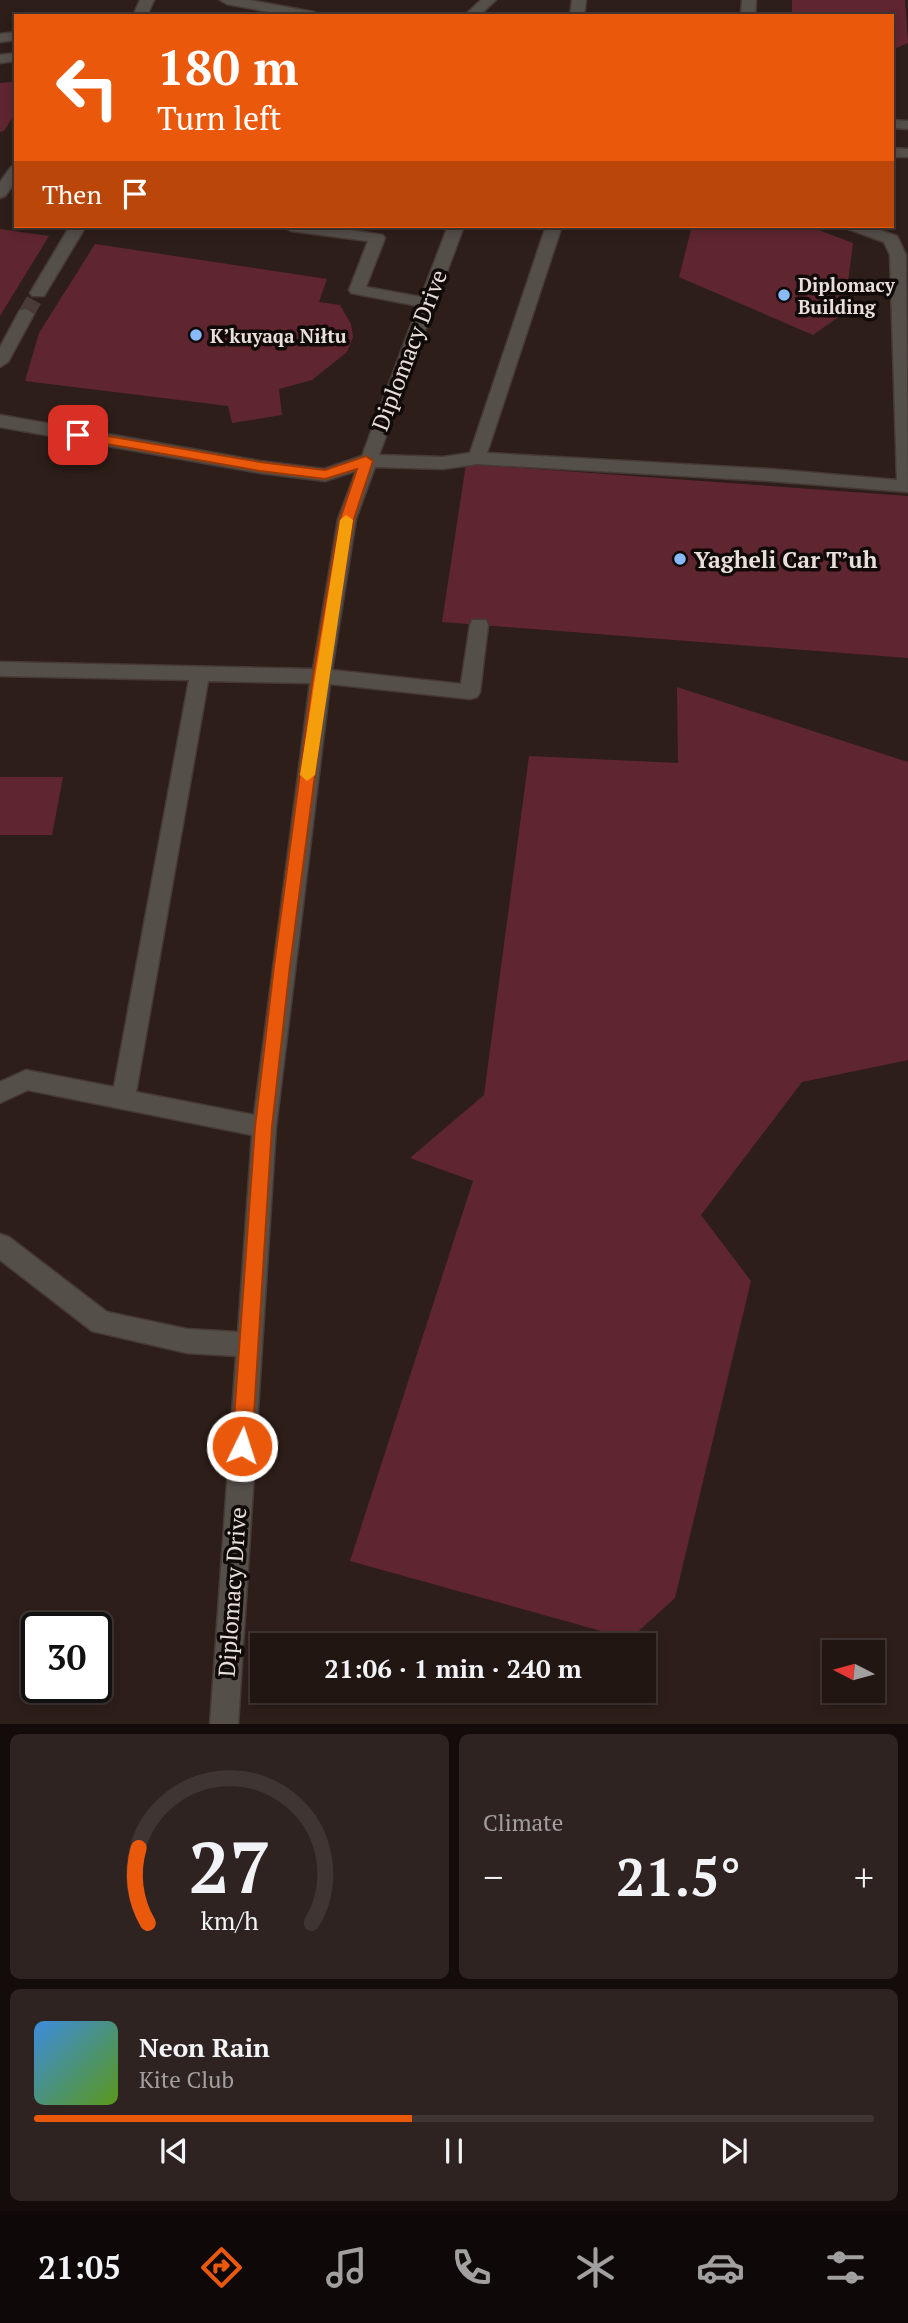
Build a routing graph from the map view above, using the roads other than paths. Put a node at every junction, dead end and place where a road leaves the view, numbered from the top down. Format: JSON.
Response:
{"nodes":[{"id":1,"x":227,"y":0,"type":"edge"},
{"id":2,"x":489,"y":0,"type":"edge"},
{"id":3,"x":303,"y":14,"type":"edge"},
{"id":4,"x":473,"y":14,"type":"edge"},
{"id":5,"x":14,"y":173,"type":"edge"},
{"id":6,"x":0,"y":193,"type":"edge"},
{"id":7,"x":77,"y":228,"type":"edge"},
{"id":8,"x":305,"y":228,"type":"edge"},
{"id":9,"x":455,"y":228,"type":"edge"},
{"id":10,"x":553,"y":228,"type":"edge"},
{"id":11,"x":860,"y":228,"type":"edge"},
{"id":12,"x":38,"y":293,"type":"tunnel mouth"},
{"id":13,"x":426,"y":303,"type":"junction"},
{"id":14,"x":26,"y":314,"type":"tunnel mouth"},
{"id":15,"x":0,"y":362,"type":"edge"},
{"id":16,"x":0,"y":421,"type":"edge"},
{"id":17,"x":477,"y":458,"type":"junction"},
{"id":18,"x":366,"y":461,"type":"junction"},
{"id":19,"x":479,"y":625,"type":"dead end"},
{"id":20,"x":0,"y":669,"type":"edge"},
{"id":21,"x":201,"y":672,"type":"junction"},
{"id":22,"x":321,"y":676,"type":"junction"},
{"id":23,"x":0,"y":1093,"type":"edge"},
{"id":24,"x":123,"y":1099,"type":"junction"},
{"id":25,"x":264,"y":1127,"type":"junction"},
{"id":26,"x":0,"y":1245,"type":"edge"},
{"id":27,"x":248,"y":1346,"type":"junction"},
{"id":28,"x":224,"y":1724,"type":"edge"}],
"edges":[{"from":1,"to":3,"type":"street"},
{"from":2,"to":4,"type":"street"},
{"from":5,"to":6,"type":"street"},
{"from":7,"to":12,"type":"street"},
{"from":8,"to":13,"type":"street"},
{"from":9,"to":13,"type":"street","name":"Diplomacy Drive"},
{"from":10,"to":17,"type":"street"},
{"from":11,"to":17,"type":"street"},
{"from":13,"to":18,"type":"street","name":"Diplomacy Drive"},
{"from":14,"to":15,"type":"street"},
{"from":16,"to":18,"type":"street"},
{"from":17,"to":18,"type":"street"},
{"from":18,"to":22,"type":"street","name":"Diplomacy Drive"},
{"from":19,"to":22,"type":"street"},
{"from":20,"to":21,"type":"street"},
{"from":21,"to":22,"type":"street"},
{"from":21,"to":24,"type":"street"},
{"from":22,"to":25,"type":"street","name":"Diplomacy Drive"},
{"from":23,"to":24,"type":"street"},
{"from":24,"to":25,"type":"street"},
{"from":25,"to":27,"type":"street","name":"Diplomacy Drive"},
{"from":26,"to":27,"type":"street"},
{"from":27,"to":28,"type":"street","name":"Diplomacy Drive"}]}
